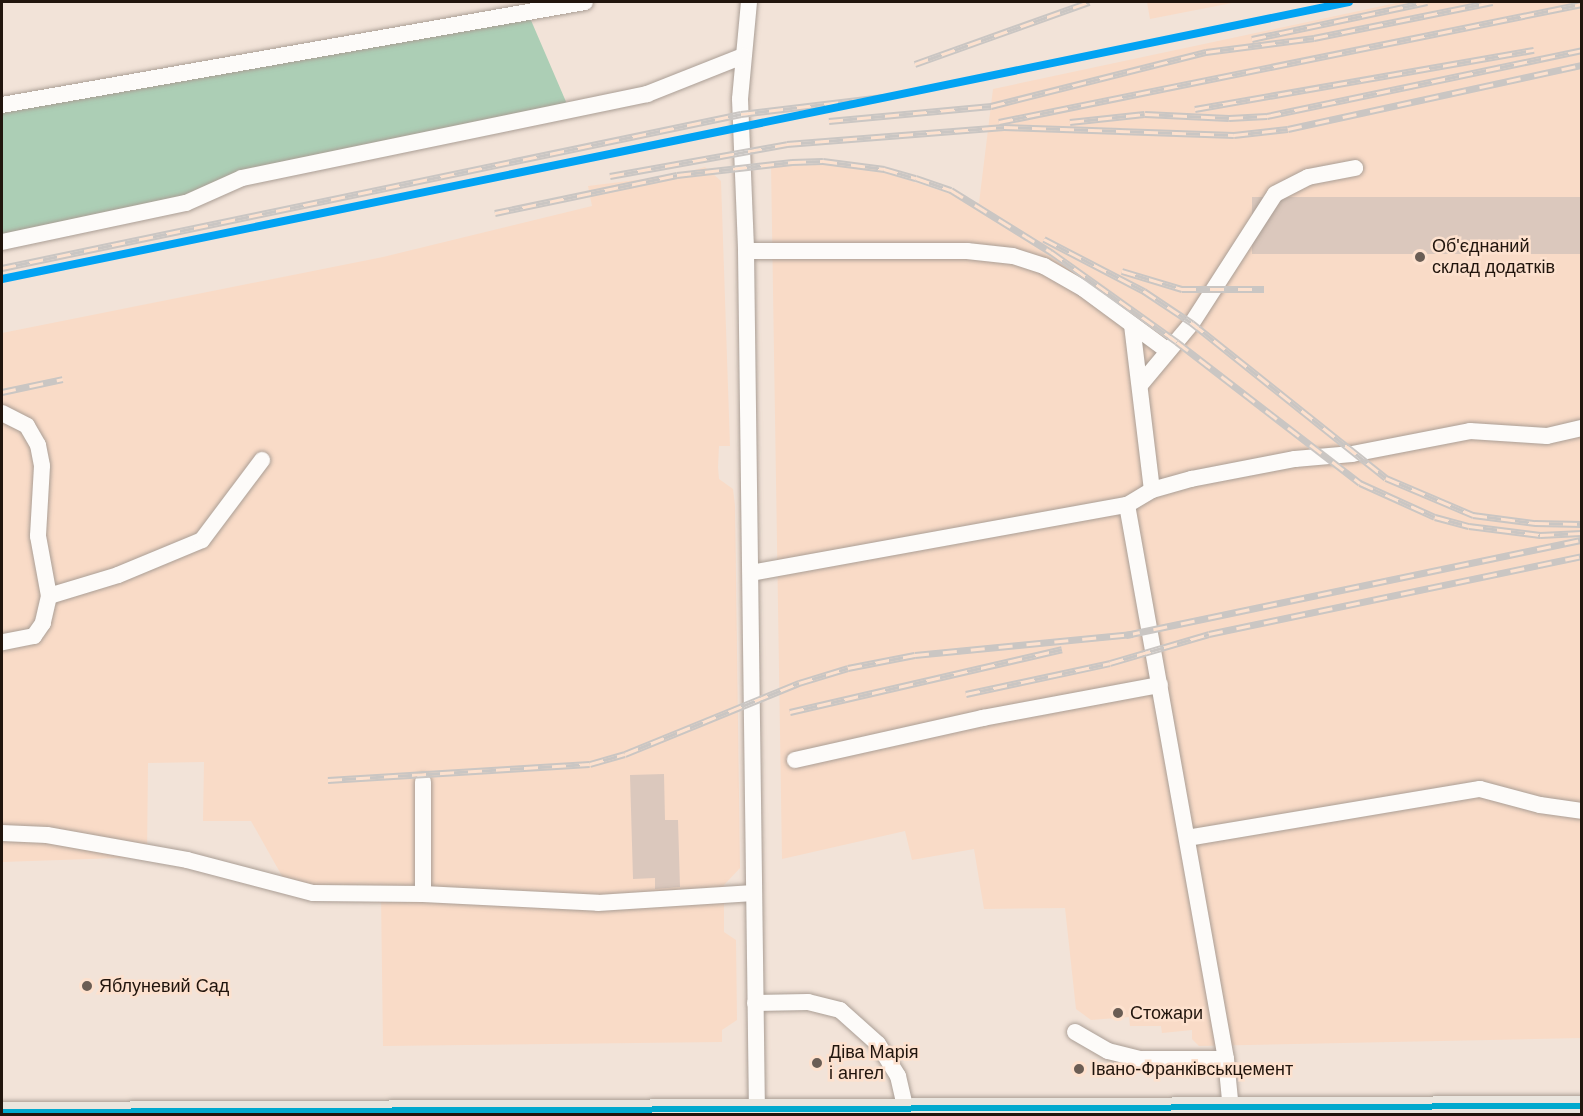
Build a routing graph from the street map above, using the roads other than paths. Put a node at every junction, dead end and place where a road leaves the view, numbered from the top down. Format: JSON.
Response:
{"nodes":[{"id":1,"x":585,"y":2,"type":"edge"},
{"id":2,"x":747,"y":2,"type":"edge"},
{"id":3,"x":743,"y":56,"type":"junction"},
{"id":4,"x":2,"y":105,"type":"edge"},
{"id":5,"x":1355,"y":168,"type":"dead end"},
{"id":6,"x":2,"y":242,"type":"edge"},
{"id":7,"x":746,"y":252,"type":"junction"},
{"id":8,"x":1132,"y":325,"type":"junction"},
{"id":9,"x":1168,"y":351,"type":"junction"},
{"id":10,"x":1140,"y":385,"type":"junction"},
{"id":11,"x":2,"y":413,"type":"edge"},
{"id":12,"x":1581,"y":428,"type":"edge"},
{"id":13,"x":262,"y":460,"type":"dead end"},
{"id":14,"x":1152,"y":490,"type":"junction"},
{"id":15,"x":1127,"y":505,"type":"junction"},
{"id":16,"x":751,"y":573,"type":"junction"},
{"id":17,"x":49,"y":596,"type":"junction"},
{"id":18,"x":2,"y":642,"type":"edge"},
{"id":19,"x":1160,"y":685,"type":"junction"},
{"id":20,"x":795,"y":760,"type":"dead end"},
{"id":21,"x":423,"y":782,"type":"dead end"},
{"id":22,"x":1581,"y":811,"type":"edge"},
{"id":23,"x":2,"y":834,"type":"edge"},
{"id":24,"x":1187,"y":838,"type":"junction"},
{"id":25,"x":754,"y":893,"type":"junction"},
{"id":26,"x":423,"y":894,"type":"junction"},
{"id":27,"x":755,"y":1003,"type":"junction"},
{"id":28,"x":1075,"y":1032,"type":"dead end"},
{"id":29,"x":1226,"y":1059,"type":"junction"},
{"id":30,"x":1581,"y":1106,"type":"edge"},
{"id":31,"x":906,"y":1110,"type":"junction"},
{"id":32,"x":1231,"y":1110,"type":"junction"},
{"id":33,"x":757,"y":1111,"type":"junction"},
{"id":34,"x":1466,"y":1111,"type":"edge"},
{"id":35,"x":2,"y":1112,"type":"edge"},
{"id":36,"x":678,"y":1113,"type":"edge"}],
"edges":[{"from":1,"to":4,"type":"street"},
{"from":2,"to":3,"type":"street"},
{"from":3,"to":6,"type":"street"},
{"from":3,"to":7,"type":"street"},
{"from":5,"to":9,"type":"street"},
{"from":7,"to":8,"type":"street"},
{"from":7,"to":16,"type":"street"},
{"from":8,"to":9,"type":"street"},
{"from":8,"to":10,"type":"street"},
{"from":9,"to":10,"type":"street"},
{"from":10,"to":14,"type":"street"},
{"from":11,"to":17,"type":"street"},
{"from":12,"to":14,"type":"street"},
{"from":13,"to":17,"type":"street"},
{"from":14,"to":15,"type":"street"},
{"from":15,"to":16,"type":"street"},
{"from":15,"to":19,"type":"street"},
{"from":16,"to":25,"type":"street"},
{"from":17,"to":18,"type":"street"},
{"from":19,"to":20,"type":"street"},
{"from":19,"to":24,"type":"street"},
{"from":21,"to":26,"type":"street"},
{"from":22,"to":24,"type":"street"},
{"from":23,"to":26,"type":"street"},
{"from":24,"to":29,"type":"street"},
{"from":25,"to":26,"type":"street"},
{"from":25,"to":27,"type":"street"},
{"from":27,"to":31,"type":"street"},
{"from":27,"to":33,"type":"street"},
{"from":28,"to":29,"type":"street"},
{"from":29,"to":32,"type":"street"},
{"from":30,"to":34,"type":"main road"},
{"from":31,"to":32,"type":"main road"},
{"from":31,"to":33,"type":"main road"},
{"from":32,"to":34,"type":"main road"},
{"from":33,"to":36,"type":"main road"},
{"from":35,"to":36,"type":"main road"}]}
